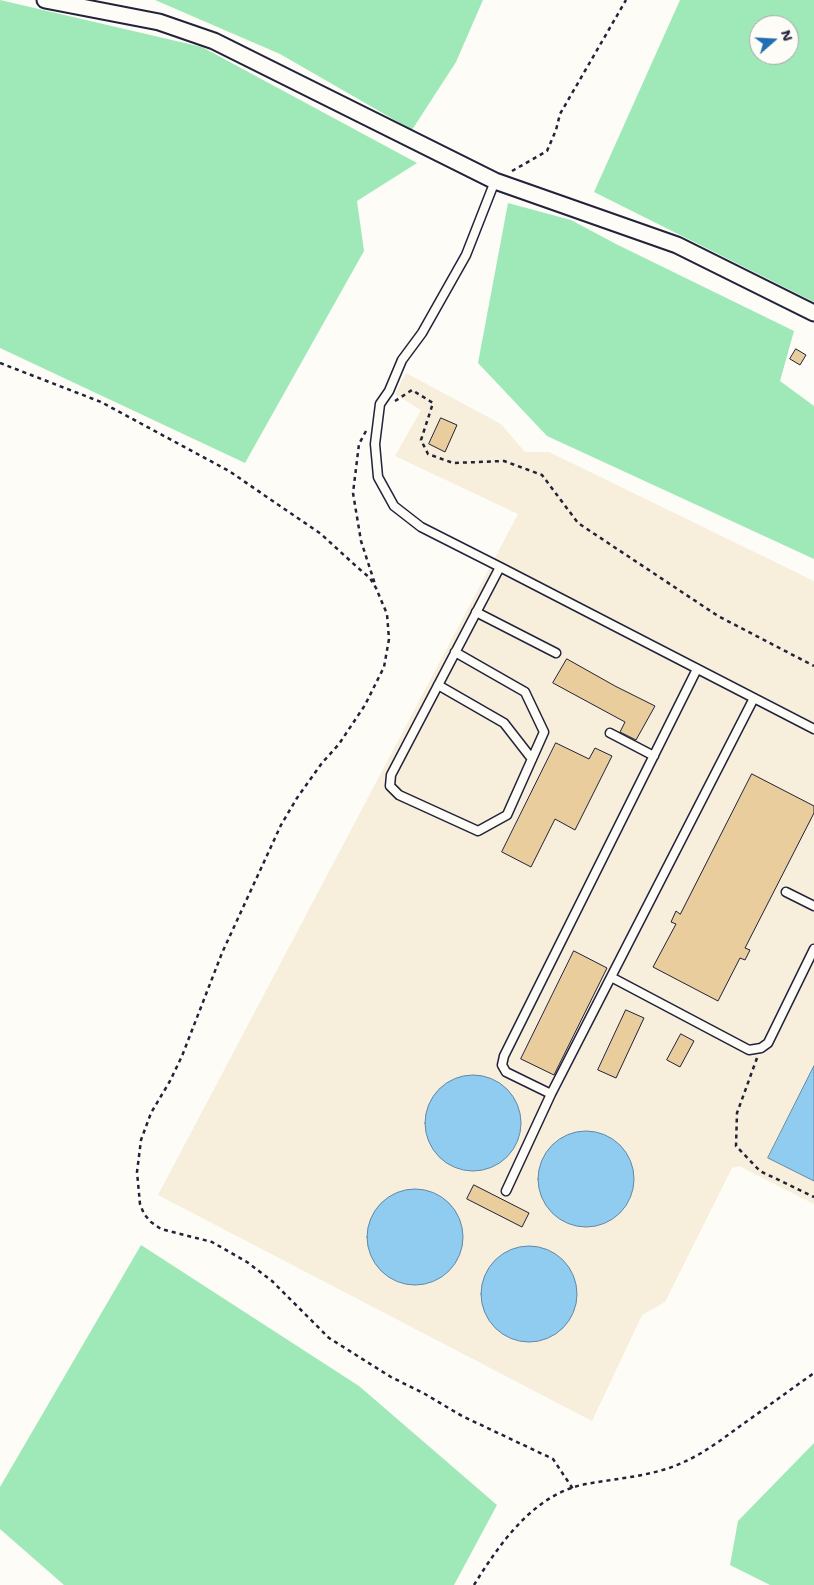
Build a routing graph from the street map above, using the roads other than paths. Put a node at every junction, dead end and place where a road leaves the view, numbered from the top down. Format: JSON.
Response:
{"nodes":[{"id":1,"x":45,"y":0,"type":"edge"},
{"id":2,"x":495,"y":181,"type":"junction"},
{"id":3,"x":814,"y":313,"type":"edge"},
{"id":4,"x":500,"y":566,"type":"junction"},
{"id":5,"x":476,"y":612,"type":"junction"},
{"id":6,"x":455,"y":652,"type":"junction"},
{"id":7,"x":556,"y":653,"type":"dead end"},
{"id":8,"x":697,"y":669,"type":"junction"},
{"id":9,"x":438,"y":685,"type":"junction"},
{"id":10,"x":754,"y":698,"type":"junction"},
{"id":11,"x":814,"y":729,"type":"edge"},
{"id":12,"x":610,"y":734,"type":"dead end"},
{"id":13,"x":654,"y":756,"type":"junction"},
{"id":14,"x":532,"y":759,"type":"junction"},
{"id":15,"x":786,"y":892,"type":"dead end"},
{"id":16,"x":814,"y":906,"type":"edge"},
{"id":17,"x":814,"y":949,"type":"edge"},
{"id":18,"x":611,"y":977,"type":"junction"},
{"id":19,"x":552,"y":1094,"type":"junction"},
{"id":20,"x":506,"y":1191,"type":"dead end"}],
"edges":[{"from":1,"to":2,"type":"street"},
{"from":2,"to":3,"type":"street"},
{"from":2,"to":4,"type":"lane"},
{"from":4,"to":5,"type":"lane"},
{"from":4,"to":8,"type":"lane"},
{"from":5,"to":6,"type":"lane"},
{"from":5,"to":7,"type":"lane"},
{"from":6,"to":9,"type":"lane"},
{"from":6,"to":14,"type":"lane"},
{"from":8,"to":10,"type":"lane"},
{"from":8,"to":13,"type":"lane"},
{"from":9,"to":14,"type":"lane"},
{"from":9,"to":14,"type":"lane"},
{"from":10,"to":11,"type":"lane"},
{"from":10,"to":18,"type":"lane"},
{"from":12,"to":13,"type":"lane"},
{"from":13,"to":19,"type":"lane"},
{"from":15,"to":16,"type":"lane"},
{"from":17,"to":18,"type":"lane"},
{"from":18,"to":19,"type":"lane"},
{"from":19,"to":20,"type":"lane"}]}
